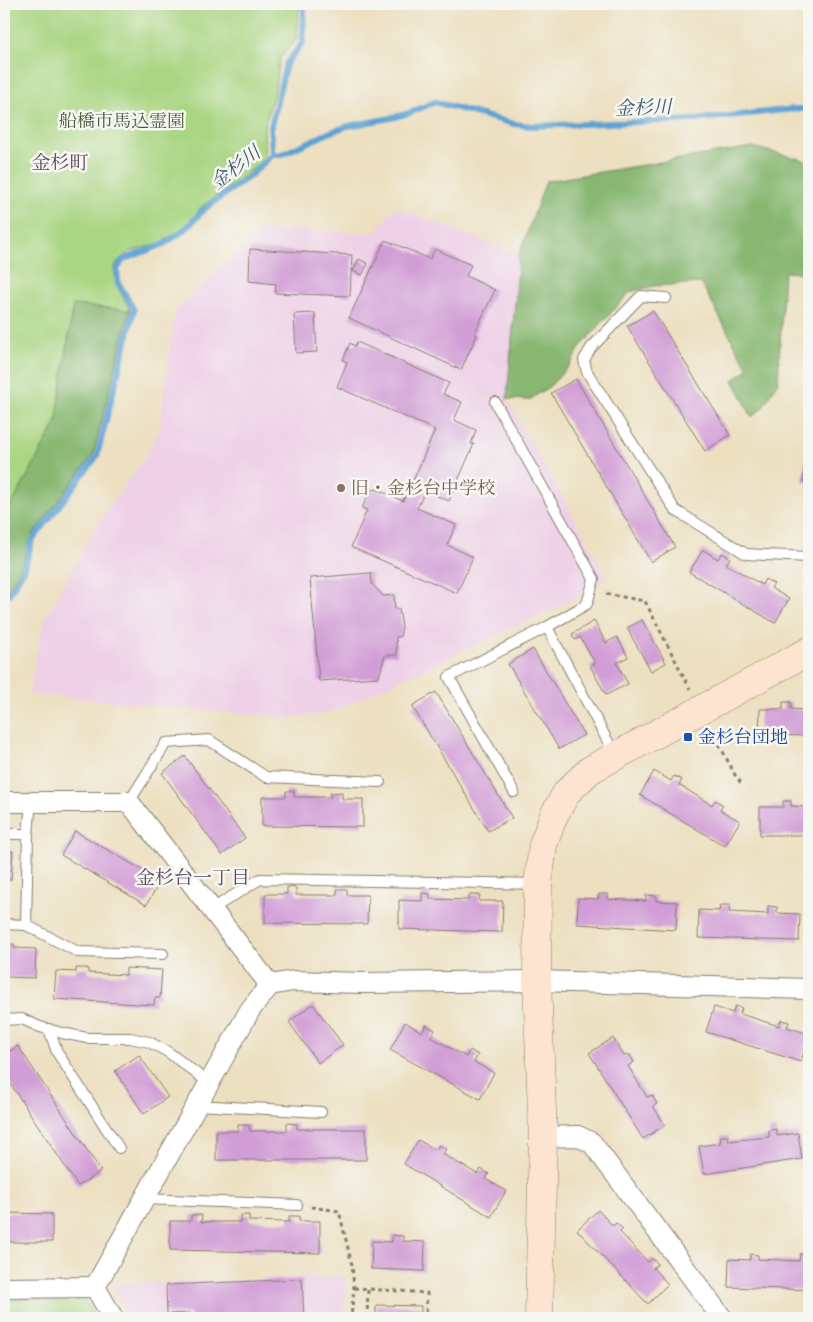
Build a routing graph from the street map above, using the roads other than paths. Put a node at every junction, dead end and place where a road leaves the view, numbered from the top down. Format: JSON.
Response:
{"nodes":[{"id":1,"x":666,"y":298,"type":"dead end"},
{"id":2,"x":495,"y":402,"type":"dead end"},
{"id":3,"x":809,"y":556,"type":"edge"},
{"id":4,"x":547,"y":628,"type":"junction"},
{"id":5,"x":809,"y":651,"type":"edge"},
{"id":6,"x":615,"y":756,"type":"junction"},
{"id":7,"x":380,"y":782,"type":"dead end"},
{"id":8,"x":514,"y":792,"type":"dead end"},
{"id":9,"x":4,"y":802,"type":"edge"},
{"id":10,"x":30,"y":802,"type":"junction"},
{"id":11,"x":129,"y":802,"type":"junction"},
{"id":12,"x":4,"y":834,"type":"edge"},
{"id":13,"x":28,"y":834,"type":"junction"},
{"id":14,"x":538,"y":884,"type":"junction"},
{"id":15,"x":212,"y":909,"type":"junction"},
{"id":16,"x":4,"y":924,"type":"edge"},
{"id":17,"x":26,"y":925,"type":"junction"},
{"id":18,"x":163,"y":954,"type":"dead end"},
{"id":19,"x":537,"y":981,"type":"junction"},
{"id":20,"x":270,"y":985,"type":"junction"},
{"id":21,"x":809,"y":988,"type":"edge"},
{"id":22,"x":4,"y":1020,"type":"edge"},
{"id":23,"x":49,"y":1029,"type":"junction"},
{"id":24,"x":209,"y":1083,"type":"junction"},
{"id":25,"x":197,"y":1105,"type":"junction"},
{"id":26,"x":321,"y":1112,"type":"dead end"},
{"id":27,"x":543,"y":1137,"type":"junction"},
{"id":28,"x":119,"y":1148,"type":"dead end"},
{"id":29,"x":144,"y":1199,"type":"junction"},
{"id":30,"x":297,"y":1206,"type":"road end"},
{"id":31,"x":95,"y":1287,"type":"junction"},
{"id":32,"x":4,"y":1288,"type":"edge"},
{"id":33,"x":112,"y":1318,"type":"edge"},
{"id":34,"x":539,"y":1318,"type":"edge"},
{"id":35,"x":722,"y":1318,"type":"edge"}],
"edges":[{"from":1,"to":3,"type":"lane"},
{"from":2,"to":4,"type":"lane"},
{"from":4,"to":6,"type":"lane"},
{"from":4,"to":8,"type":"lane"},
{"from":5,"to":6,"type":"street"},
{"from":6,"to":14,"type":"street"},
{"from":7,"to":11,"type":"lane"},
{"from":9,"to":10,"type":"street"},
{"from":10,"to":11,"type":"street"},
{"from":10,"to":13,"type":"lane"},
{"from":11,"to":15,"type":"street"},
{"from":12,"to":13,"type":"lane"},
{"from":13,"to":17,"type":"lane"},
{"from":14,"to":15,"type":"lane"},
{"from":14,"to":19,"type":"street"},
{"from":15,"to":20,"type":"street"},
{"from":16,"to":17,"type":"lane"},
{"from":17,"to":18,"type":"lane"},
{"from":19,"to":20,"type":"street"},
{"from":19,"to":21,"type":"street"},
{"from":19,"to":27,"type":"street"},
{"from":20,"to":24,"type":"street"},
{"from":22,"to":23,"type":"lane"},
{"from":23,"to":24,"type":"lane"},
{"from":23,"to":28,"type":"lane"},
{"from":24,"to":25,"type":"street"},
{"from":25,"to":26,"type":"lane"},
{"from":25,"to":29,"type":"street"},
{"from":27,"to":34,"type":"street"},
{"from":27,"to":35,"type":"street"},
{"from":29,"to":30,"type":"lane"},
{"from":29,"to":31,"type":"street"},
{"from":31,"to":32,"type":"street"},
{"from":31,"to":33,"type":"street"}]}
